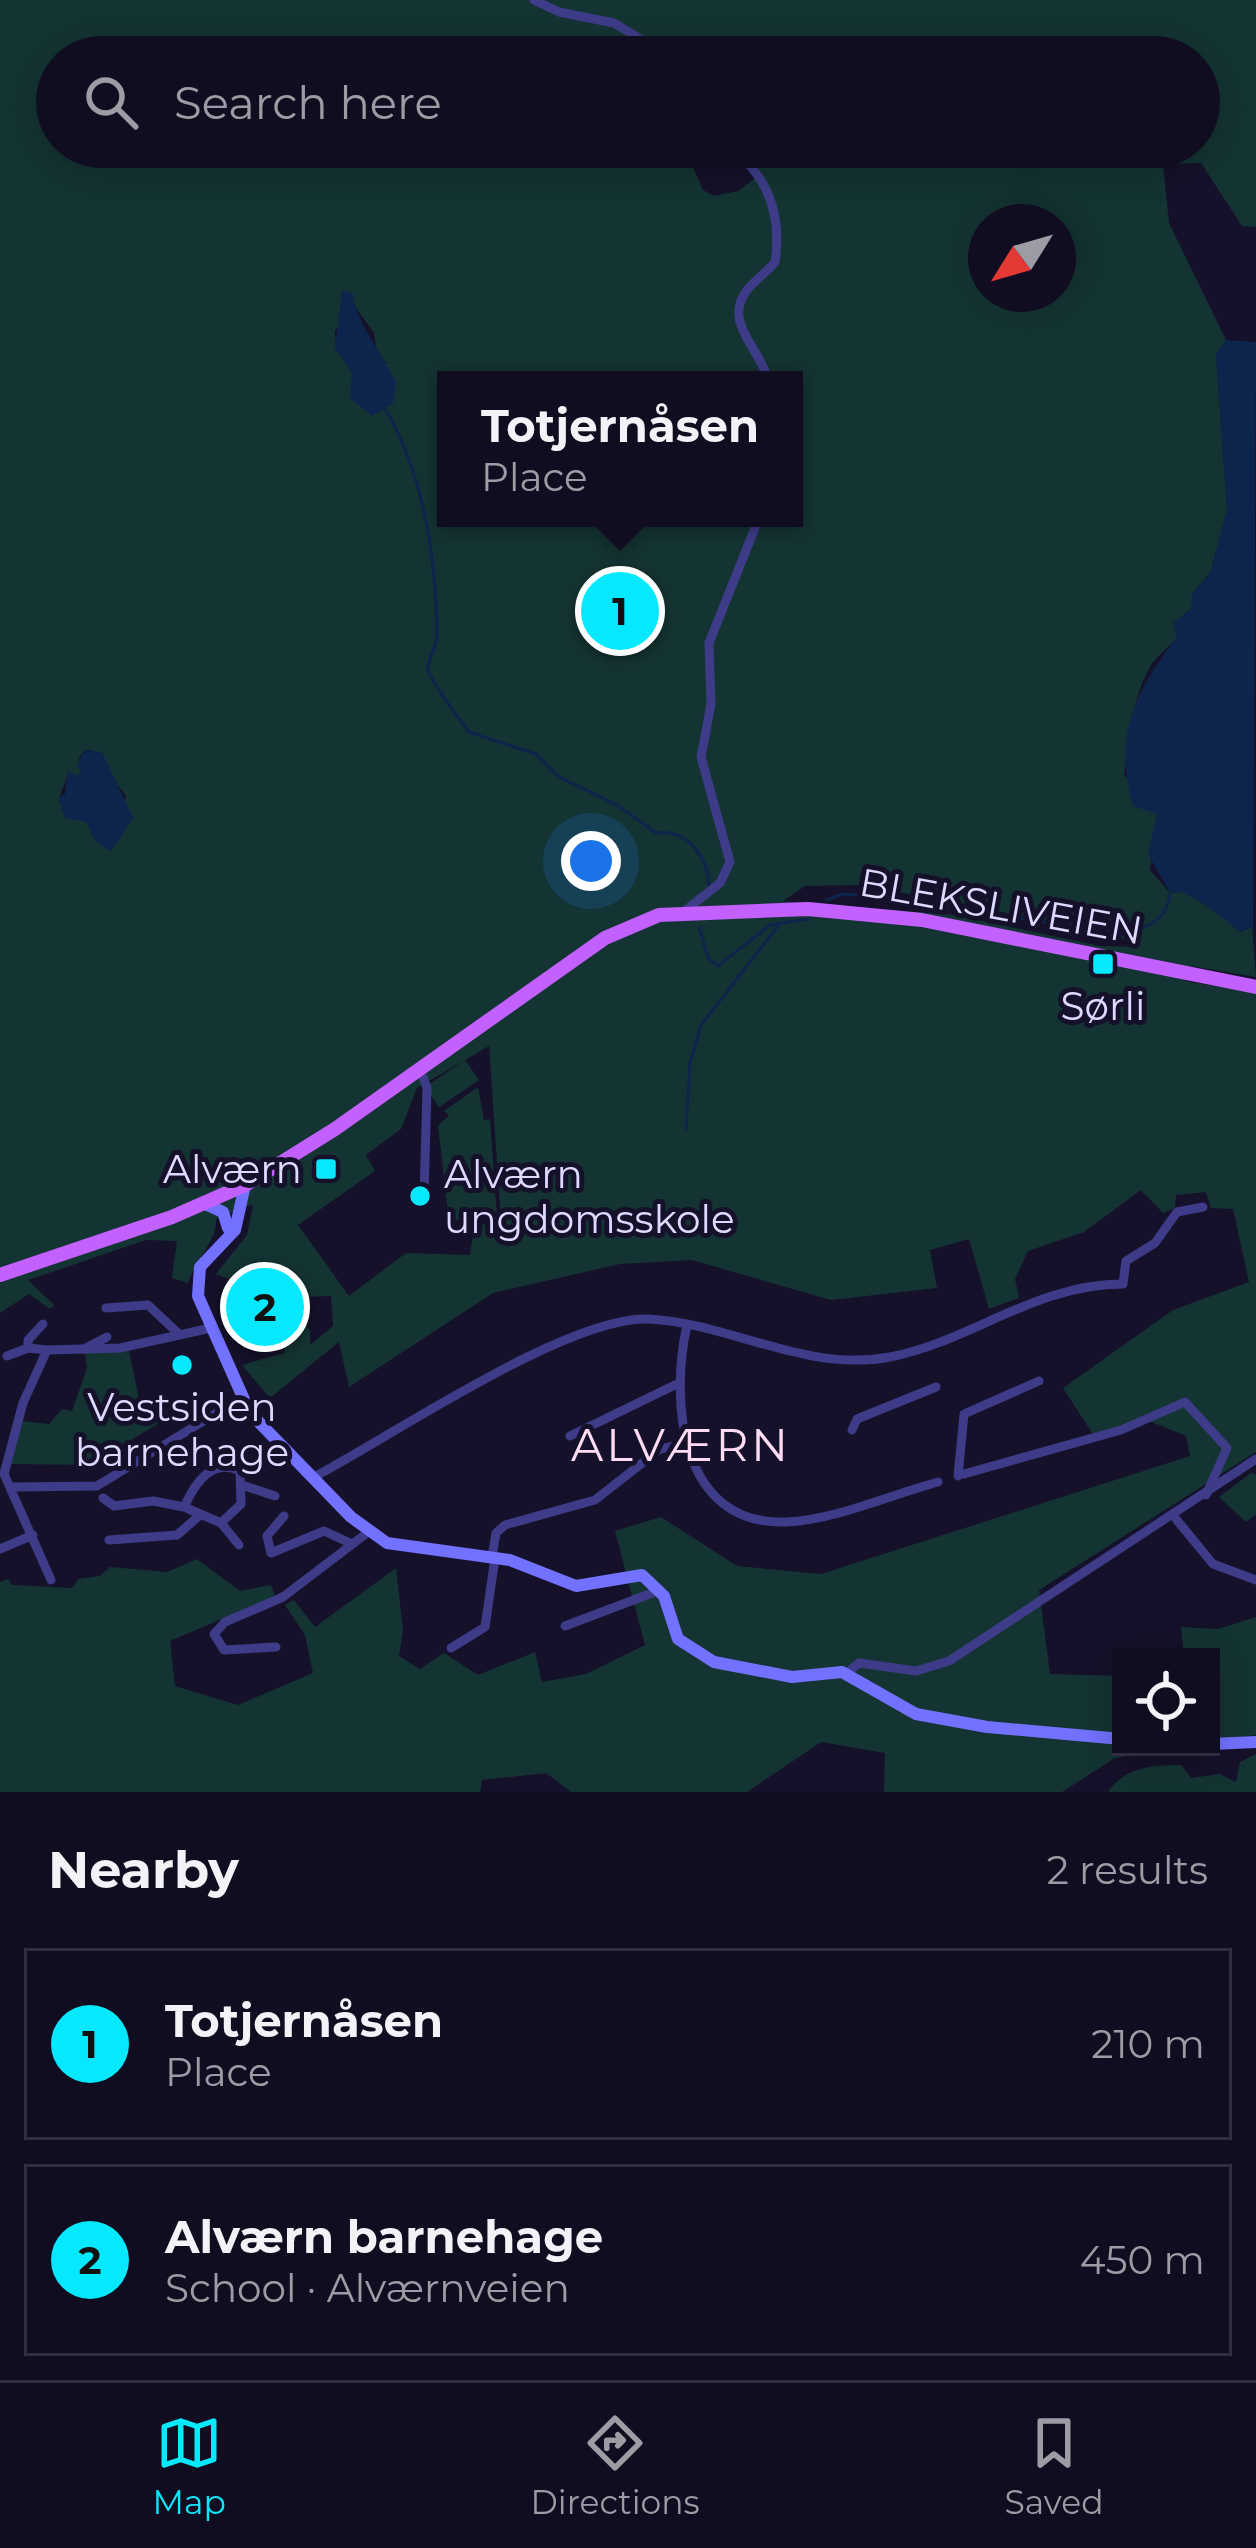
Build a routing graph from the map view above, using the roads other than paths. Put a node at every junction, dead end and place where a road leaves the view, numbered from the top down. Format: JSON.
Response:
{"nodes":[{"id":1,"x":534,"y":0,"type":"edge"},
{"id":2,"x":635,"y":36,"type":"edge"},
{"id":3,"x":754,"y":168,"type":"edge"},
{"id":4,"x":763,"y":371,"type":"edge"},
{"id":5,"x":755,"y":527,"type":"edge"},
{"id":6,"x":682,"y":913,"type":"junction"},
{"id":7,"x":1256,"y":987,"type":"edge"},
{"id":8,"x":420,"y":1069,"type":"junction"},
{"id":9,"x":238,"y":1188,"type":"junction"},
{"id":10,"x":424,"y":1196,"type":"dead end"},
{"id":11,"x":205,"y":1204,"type":"junction"},
{"id":12,"x":1203,"y":1207,"type":"dead end"},
{"id":13,"x":228,"y":1228,"type":"junction"},
{"id":14,"x":219,"y":1245,"type":"junction"},
{"id":15,"x":0,"y":1275,"type":"edge"},
{"id":16,"x":106,"y":1308,"type":"dead end"},
{"id":17,"x":43,"y":1324,"type":"dead end"},
{"id":18,"x":687,"y":1325,"type":"junction"},
{"id":19,"x":211,"y":1328,"type":"junction"},
{"id":20,"x":180,"y":1335,"type":"junction"},
{"id":21,"x":107,"y":1337,"type":"dead end"},
{"id":22,"x":28,"y":1348,"type":"junction"},
{"id":23,"x":47,"y":1349,"type":"junction"},
{"id":24,"x":84,"y":1349,"type":"junction"},
{"id":25,"x":7,"y":1356,"type":"dead end"},
{"id":26,"x":1039,"y":1381,"type":"dead end"},
{"id":27,"x":677,"y":1384,"type":"junction"},
{"id":28,"x":936,"y":1387,"type":"dead end"},
{"id":29,"x":241,"y":1398,"type":"junction"},
{"id":30,"x":852,"y":1430,"type":"dead end"},
{"id":31,"x":570,"y":1436,"type":"dead end"},
{"id":32,"x":684,"y":1444,"type":"junction"},
{"id":33,"x":1256,"y":1460,"type":"edge"},
{"id":34,"x":2,"y":1475,"type":"edge"},
{"id":35,"x":312,"y":1478,"type":"junction"},
{"id":36,"x":938,"y":1483,"type":"dead end"},
{"id":37,"x":244,"y":1486,"type":"junction"},
{"id":38,"x":14,"y":1487,"type":"junction"},
{"id":39,"x":274,"y":1496,"type":"dead end"},
{"id":40,"x":1206,"y":1496,"type":"junction"},
{"id":41,"x":103,"y":1498,"type":"dead end"},
{"id":42,"x":184,"y":1507,"type":"junction"},
{"id":43,"x":199,"y":1516,"type":"junction"},
{"id":44,"x":284,"y":1516,"type":"dead end"},
{"id":45,"x":1176,"y":1519,"type":"dead end"},
{"id":46,"x":221,"y":1523,"type":"junction"},
{"id":47,"x":367,"y":1533,"type":"junction"},
{"id":48,"x":33,"y":1535,"type":"junction"},
{"id":49,"x":109,"y":1540,"type":"dead end"},
{"id":50,"x":350,"y":1544,"type":"junction"},
{"id":51,"x":239,"y":1545,"type":"dead end"},
{"id":52,"x":0,"y":1549,"type":"edge"},
{"id":53,"x":266,"y":1549,"type":"junction"},
{"id":54,"x":255,"y":1557,"type":"dead end"},
{"id":55,"x":494,"y":1557,"type":"junction"},
{"id":56,"x":51,"y":1580,"type":"dead end"},
{"id":57,"x":1256,"y":1580,"type":"edge"},
{"id":58,"x":661,"y":1590,"type":"junction"},
{"id":59,"x":565,"y":1626,"type":"dead end"},
{"id":60,"x":276,"y":1647,"type":"dead end"},
{"id":61,"x":451,"y":1648,"type":"dead end"},
{"id":62,"x":847,"y":1673,"type":"junction"},
{"id":63,"x":1112,"y":1737,"type":"edge"},
{"id":64,"x":1256,"y":1742,"type":"edge"},
{"id":65,"x":1220,"y":1744,"type":"edge"}],
"edges":[{"from":1,"to":2,"type":"street"},
{"from":3,"to":4,"type":"street"},
{"from":5,"to":6,"type":"street"},
{"from":6,"to":7,"type":"main road","name":"BLEKSLIVEIEN"},
{"from":6,"to":8,"type":"main road","name":"BLEKSLIVEIEN"},
{"from":8,"to":9,"type":"main road","name":"BLEKSLIVEIEN"},
{"from":8,"to":10,"type":"street"},
{"from":9,"to":11,"type":"main road","name":"BLEKSLIVEIEN"},
{"from":9,"to":13,"type":"main road"},
{"from":9,"to":14,"type":"main road"},
{"from":11,"to":13,"type":"main road"},
{"from":11,"to":15,"type":"main road","name":"BLEKSLIVEIEN"},
{"from":12,"to":18,"type":"street"},
{"from":13,"to":14,"type":"main road"},
{"from":14,"to":19,"type":"main road"},
{"from":16,"to":20,"type":"street"},
{"from":17,"to":22,"type":"street"},
{"from":18,"to":27,"type":"street"},
{"from":18,"to":35,"type":"street"},
{"from":19,"to":20,"type":"street"},
{"from":19,"to":29,"type":"main road"},
{"from":20,"to":24,"type":"street"},
{"from":21,"to":24,"type":"street"},
{"from":22,"to":23,"type":"street"},
{"from":22,"to":25,"type":"street"},
{"from":23,"to":24,"type":"street"},
{"from":23,"to":34,"type":"street"},
{"from":26,"to":40,"type":"street"},
{"from":27,"to":31,"type":"street"},
{"from":27,"to":32,"type":"street"},
{"from":28,"to":30,"type":"street"},
{"from":29,"to":35,"type":"main road"},
{"from":29,"to":38,"type":"street"},
{"from":32,"to":36,"type":"street"},
{"from":32,"to":55,"type":"street"},
{"from":33,"to":40,"type":"street"},
{"from":34,"to":38,"type":"street"},
{"from":35,"to":47,"type":"main road"},
{"from":37,"to":39,"type":"street"},
{"from":37,"to":42,"type":"street"},
{"from":37,"to":46,"type":"street"},
{"from":38,"to":48,"type":"street"},
{"from":40,"to":62,"type":"street"},
{"from":41,"to":42,"type":"street"},
{"from":42,"to":43,"type":"street"},
{"from":43,"to":46,"type":"street"},
{"from":43,"to":49,"type":"street"},
{"from":44,"to":53,"type":"street"},
{"from":45,"to":57,"type":"street"},
{"from":46,"to":51,"type":"street"},
{"from":47,"to":50,"type":"street"},
{"from":47,"to":55,"type":"main road"},
{"from":48,"to":52,"type":"street"},
{"from":48,"to":56,"type":"street"},
{"from":50,"to":53,"type":"street"},
{"from":50,"to":60,"type":"street"},
{"from":53,"to":54,"type":"street"},
{"from":55,"to":58,"type":"main road"},
{"from":55,"to":61,"type":"street"},
{"from":58,"to":59,"type":"street"},
{"from":58,"to":62,"type":"main road"},
{"from":62,"to":63,"type":"main road"},
{"from":64,"to":65,"type":"main road"}]}
